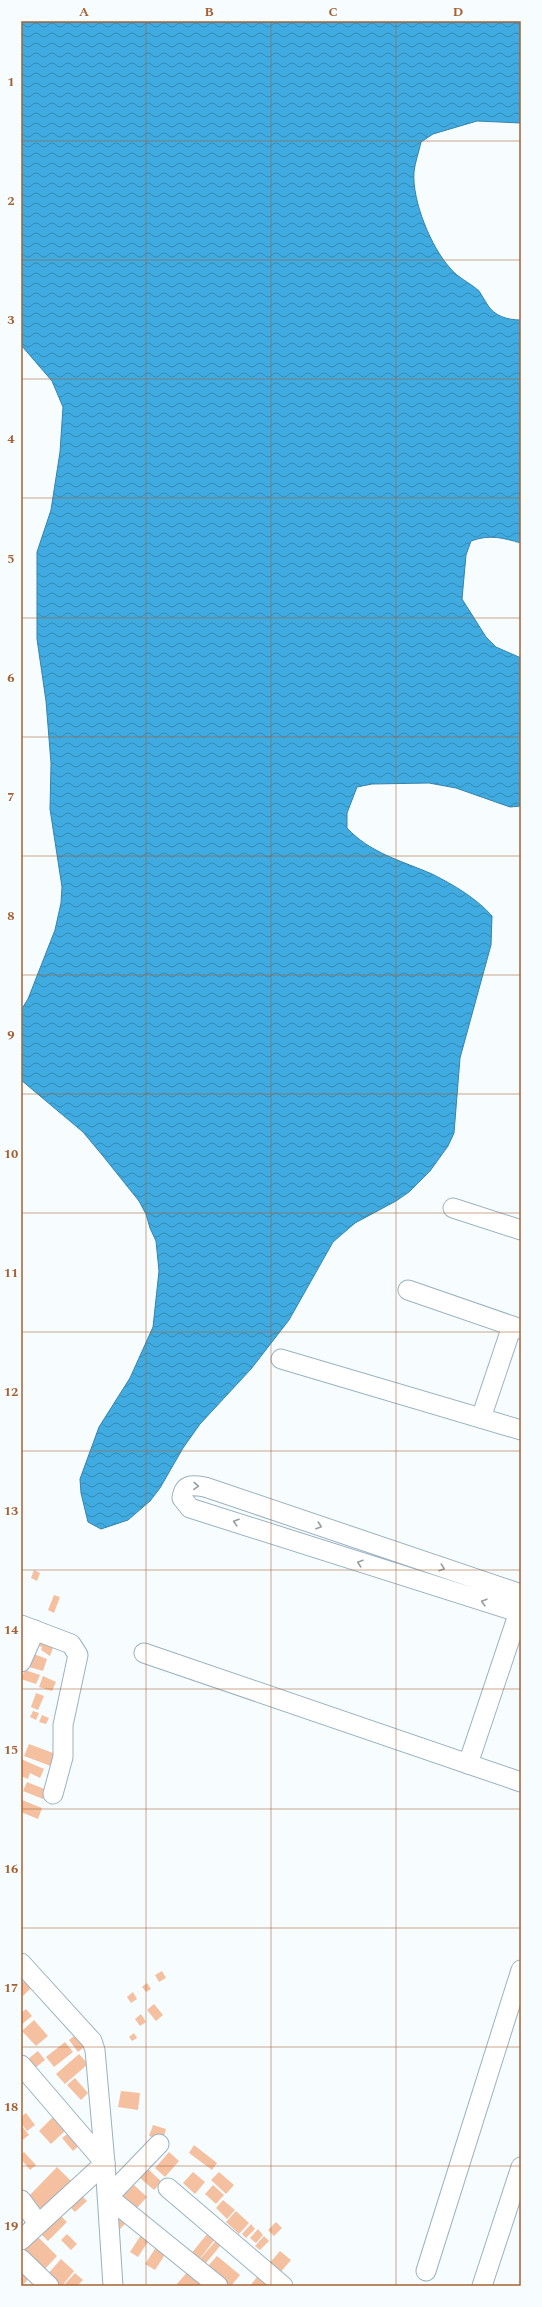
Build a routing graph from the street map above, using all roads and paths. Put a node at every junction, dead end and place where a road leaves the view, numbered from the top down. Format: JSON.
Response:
{"nodes":[{"id":1,"x":453,"y":1208,"type":"dead end"},
{"id":2,"x":521,"y":1230,"type":"edge"},
{"id":3,"x":408,"y":1290,"type":"dead end"},
{"id":4,"x":516,"y":1327,"type":"edge"},
{"id":5,"x":281,"y":1359,"type":"dead end"},
{"id":6,"x":481,"y":1418,"type":"junction"},
{"id":7,"x":521,"y":1430,"type":"edge"},
{"id":8,"x":521,"y":1594,"type":"edge"},
{"id":9,"x":520,"y":1611,"type":"edge"},
{"id":10,"x":28,"y":1628,"type":"edge"},
{"id":11,"x":144,"y":1653,"type":"dead end"},
{"id":12,"x":21,"y":1662,"type":"edge"},
{"id":13,"x":468,"y":1764,"type":"junction"},
{"id":14,"x":521,"y":1782,"type":"edge"},
{"id":15,"x":53,"y":1794,"type":"dead end"},
{"id":16,"x":21,"y":1964,"type":"edge"},
{"id":17,"x":521,"y":1970,"type":"edge"},
{"id":18,"x":21,"y":2065,"type":"edge"},
{"id":19,"x":159,"y":2144,"type":"dead end"},
{"id":20,"x":106,"y":2163,"type":"junction"},
{"id":21,"x":521,"y":2167,"type":"edge"},
{"id":22,"x":168,"y":2188,"type":"dead end"},
{"id":23,"x":108,"y":2197,"type":"junction"},
{"id":24,"x":21,"y":2200,"type":"edge"},
{"id":25,"x":38,"y":2223,"type":"junction"},
{"id":26,"x":21,"y":2240,"type":"edge"},
{"id":27,"x":21,"y":2259,"type":"edge"},
{"id":28,"x":426,"y":2272,"type":"dead end"},
{"id":29,"x":49,"y":2286,"type":"edge"},
{"id":30,"x":113,"y":2286,"type":"edge"},
{"id":31,"x":218,"y":2286,"type":"edge"},
{"id":32,"x":283,"y":2286,"type":"edge"},
{"id":33,"x":482,"y":2286,"type":"edge"}],
"edges":[{"from":1,"to":2,"type":"street"},
{"from":3,"to":4,"type":"street"},
{"from":4,"to":6,"type":"street"},
{"from":5,"to":6,"type":"street"},
{"from":6,"to":7,"type":"street"},
{"from":9,"to":8,"type":"street","one_way":true},
{"from":9,"to":13,"type":"street"},
{"from":10,"to":12,"type":"street"},
{"from":10,"to":15,"type":"street"},
{"from":11,"to":13,"type":"street"},
{"from":13,"to":14,"type":"street"},
{"from":16,"to":20,"type":"street"},
{"from":17,"to":28,"type":"street"},
{"from":18,"to":20,"type":"street"},
{"from":19,"to":23,"type":"street"},
{"from":20,"to":23,"type":"street"},
{"from":20,"to":25,"type":"street"},
{"from":21,"to":33,"type":"street"},
{"from":22,"to":32,"type":"street"},
{"from":23,"to":30,"type":"street"},
{"from":23,"to":31,"type":"street"},
{"from":24,"to":25,"type":"street"},
{"from":25,"to":26,"type":"street"},
{"from":27,"to":29,"type":"street"}]}
